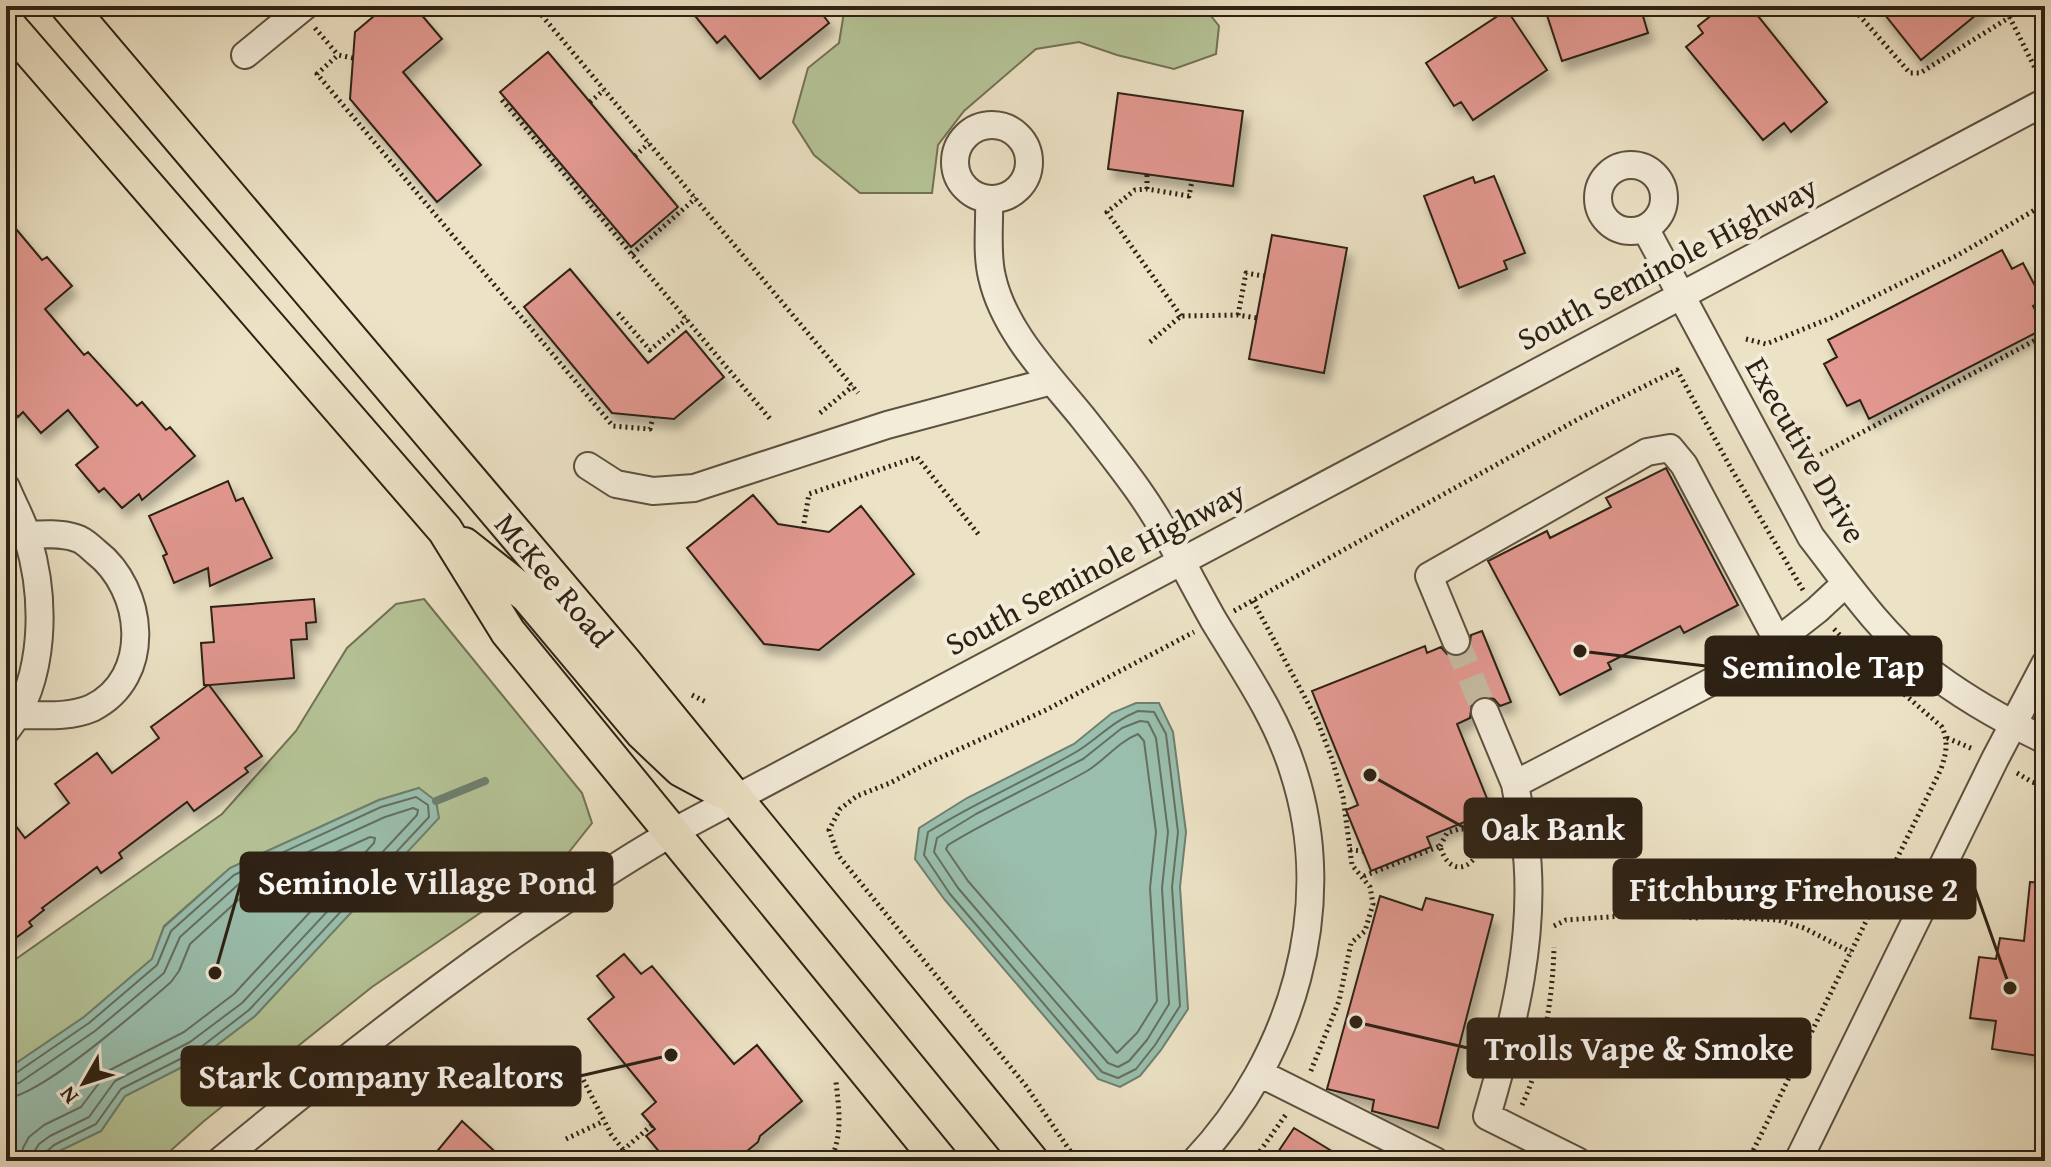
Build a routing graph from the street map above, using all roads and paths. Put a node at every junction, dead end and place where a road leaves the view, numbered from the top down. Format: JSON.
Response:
{"nodes":[{"id":1,"x":68,"y":6,"type":"edge"},
{"id":2,"x":534,"y":6,"type":"edge"},
{"id":3,"x":1851,"y":6,"type":"edge"},
{"id":4,"x":2004,"y":6,"type":"edge"},
{"id":5,"x":302,"y":8,"type":"edge"},
{"id":6,"x":2010,"y":17,"type":"junction"},
{"id":7,"x":6,"y":23,"type":"edge"},
{"id":8,"x":245,"y":55,"type":"dead end"},
{"id":9,"x":338,"y":55,"type":"junction"},
{"id":10,"x":353,"y":58,"type":"dead end"},
{"id":11,"x":2045,"y":88,"type":"edge"},
{"id":12,"x":604,"y":90,"type":"junction"},
{"id":13,"x":502,"y":100,"type":"dead end"},
{"id":14,"x":590,"y":102,"type":"dead end"},
{"id":15,"x":2045,"y":102,"type":"edge"},
{"id":16,"x":649,"y":143,"type":"junction"},
{"id":17,"x":635,"y":156,"type":"dead end"},
{"id":18,"x":1147,"y":174,"type":"dead end"},
{"id":19,"x":1192,"y":181,"type":"dead end"},
{"id":20,"x":1147,"y":189,"type":"junction"},
{"id":21,"x":696,"y":198,"type":"junction"},
{"id":22,"x":989,"y":199,"type":"dead end"},
{"id":23,"x":2045,"y":204,"type":"edge"},
{"id":24,"x":1645,"y":228,"type":"dead end"},
{"id":25,"x":632,"y":254,"type":"junction"},
{"id":26,"x":1264,"y":276,"type":"dead end"},
{"id":27,"x":1680,"y":294,"type":"junction"},
{"id":28,"x":618,"y":313,"type":"dead end"},
{"id":29,"x":1238,"y":315,"type":"junction"},
{"id":30,"x":1181,"y":316,"type":"junction"},
{"id":31,"x":1257,"y":318,"type":"dead end"},
{"id":32,"x":687,"y":319,"type":"junction"},
{"id":33,"x":2045,"y":335,"type":"edge"},
{"id":34,"x":1746,"y":339,"type":"dead end"},
{"id":35,"x":1150,"y":342,"type":"dead end"},
{"id":36,"x":1052,"y":381,"type":"junction"},
{"id":37,"x":853,"y":386,"type":"junction"},
{"id":38,"x":858,"y":393,"type":"dead end"},
{"id":39,"x":820,"y":413,"type":"dead end"},
{"id":40,"x":653,"y":417,"type":"dead end"},
{"id":41,"x":771,"y":420,"type":"dead end"},
{"id":42,"x":1810,"y":460,"type":"dead end"},
{"id":43,"x":588,"y":466,"type":"dead end"},
{"id":44,"x":6,"y":487,"type":"edge"},
{"id":45,"x":803,"y":529,"type":"dead end"},
{"id":46,"x":445,"y":530,"type":"junction"},
{"id":47,"x":27,"y":535,"type":"junction"},
{"id":48,"x":979,"y":535,"type":"dead end"},
{"id":49,"x":1180,"y":561,"type":"junction"},
{"id":50,"x":1846,"y":583,"type":"junction"},
{"id":51,"x":1817,"y":610,"type":"junction"},
{"id":52,"x":1232,"y":612,"type":"dead end"},
{"id":53,"x":1199,"y":629,"type":"dead end"},
{"id":54,"x":1777,"y":640,"type":"junction"},
{"id":55,"x":1456,"y":641,"type":"tunnel mouth"},
{"id":56,"x":2045,"y":664,"type":"edge"},
{"id":57,"x":1485,"y":712,"type":"tunnel mouth"},
{"id":58,"x":12,"y":723,"type":"edge"},
{"id":59,"x":2013,"y":725,"type":"junction"},
{"id":60,"x":2045,"y":740,"type":"edge"},
{"id":61,"x":1515,"y":784,"type":"junction"},
{"id":62,"x":735,"y":798,"type":"junction"},
{"id":63,"x":1592,"y":831,"type":"dead end"},
{"id":64,"x":673,"y":832,"type":"junction"},
{"id":65,"x":1525,"y":841,"type":"junction"},
{"id":66,"x":1440,"y":846,"type":"junction"},
{"id":67,"x":1481,"y":846,"type":"junction"},
{"id":68,"x":1350,"y":850,"type":"dead end"},
{"id":69,"x":1363,"y":851,"type":"dead end"},
{"id":70,"x":1363,"y":876,"type":"dead end"},
{"id":71,"x":1554,"y":926,"type":"dead end"},
{"id":72,"x":1851,"y":952,"type":"junction"},
{"id":73,"x":567,"y":1048,"type":"dead end"},
{"id":74,"x":1259,"y":1073,"type":"junction"},
{"id":75,"x":836,"y":1081,"type":"dead end"},
{"id":76,"x":604,"y":1121,"type":"junction"},
{"id":77,"x":652,"y":1125,"type":"dead end"},
{"id":78,"x":566,"y":1139,"type":"dead end"},
{"id":79,"x":623,"y":1150,"type":"junction"},
{"id":80,"x":1551,"y":1155,"type":"edge"},
{"id":81,"x":220,"y":1161,"type":"edge"},
{"id":82,"x":632,"y":1161,"type":"edge"},
{"id":83,"x":830,"y":1161,"type":"edge"},
{"id":84,"x":940,"y":1161,"type":"edge"},
{"id":85,"x":1031,"y":1161,"type":"edge"},
{"id":86,"x":1077,"y":1161,"type":"edge"},
{"id":87,"x":1195,"y":1161,"type":"edge"},
{"id":88,"x":1435,"y":1161,"type":"edge"},
{"id":89,"x":1577,"y":1161,"type":"edge"},
{"id":90,"x":1748,"y":1161,"type":"edge"},
{"id":91,"x":1798,"y":1161,"type":"edge"}],
"edges":[{"from":1,"to":62,"type":"main road","name":"McKee Road"},
{"from":2,"to":12,"type":"path"},
{"from":3,"to":6,"type":"path"},
{"from":4,"to":6,"type":"path"},
{"from":5,"to":8,"type":"street"},
{"from":5,"to":9,"type":"path"},
{"from":6,"to":11,"type":"path"},
{"from":7,"to":46,"type":"main road","name":"McKee Road"},
{"from":9,"to":10,"type":"path"},
{"from":9,"to":40,"type":"path"},
{"from":12,"to":14,"type":"path"},
{"from":12,"to":16,"type":"path"},
{"from":13,"to":25,"type":"path"},
{"from":15,"to":27,"type":"street","name":"South Seminole Highway"},
{"from":16,"to":17,"type":"path"},
{"from":16,"to":21,"type":"path"},
{"from":18,"to":20,"type":"path"},
{"from":19,"to":20,"type":"path"},
{"from":20,"to":30,"type":"path"},
{"from":21,"to":25,"type":"path"},
{"from":21,"to":37,"type":"path"},
{"from":22,"to":36,"type":"street"},
{"from":23,"to":34,"type":"path"},
{"from":24,"to":27,"type":"street","name":"Executive Drive"},
{"from":25,"to":32,"type":"path"},
{"from":26,"to":29,"type":"path"},
{"from":27,"to":49,"type":"street","name":"South Seminole Highway"},
{"from":27,"to":50,"type":"street","name":"Executive Drive"},
{"from":28,"to":32,"type":"path"},
{"from":29,"to":30,"type":"path"},
{"from":29,"to":31,"type":"path"},
{"from":30,"to":35,"type":"path"},
{"from":32,"to":41,"type":"path"},
{"from":33,"to":42,"type":"path"},
{"from":36,"to":43,"type":"street"},
{"from":36,"to":49,"type":"street"},
{"from":37,"to":38,"type":"path"},
{"from":37,"to":39,"type":"path"},
{"from":44,"to":47,"type":"street"},
{"from":45,"to":48,"type":"path"},
{"from":46,"to":62,"type":"main road"},
{"from":46,"to":64,"type":"main road","name":"McKee Road"},
{"from":47,"to":58,"type":"street"},
{"from":47,"to":58,"type":"street"},
{"from":49,"to":62,"type":"street","name":"South Seminole Highway"},
{"from":49,"to":74,"type":"street"},
{"from":50,"to":51,"type":"street"},
{"from":50,"to":59,"type":"street","name":"Executive Drive"},
{"from":51,"to":52,"type":"path"},
{"from":51,"to":54,"type":"street"},
{"from":51,"to":72,"type":"path"},
{"from":53,"to":86,"type":"path"},
{"from":54,"to":55,"type":"street"},
{"from":54,"to":61,"type":"street"},
{"from":56,"to":59,"type":"street"},
{"from":57,"to":61,"type":"street"},
{"from":59,"to":60,"type":"street","name":"Executive Drive"},
{"from":59,"to":91,"type":"street"},
{"from":61,"to":65,"type":"street"},
{"from":62,"to":64,"type":"street","name":"South Seminole Highway"},
{"from":62,"to":85,"type":"main road","name":"McKee Road"},
{"from":63,"to":65,"type":"path"},
{"from":64,"to":81,"type":"street","name":"South Seminole Highway"},
{"from":64,"to":84,"type":"main road","name":"McKee Road"},
{"from":65,"to":67,"type":"path"},
{"from":65,"to":80,"type":"street"},
{"from":66,"to":67,"type":"path"},
{"from":66,"to":67,"type":"path"},
{"from":66,"to":70,"type":"path"},
{"from":68,"to":69,"type":"path"},
{"from":71,"to":72,"type":"path"},
{"from":72,"to":90,"type":"path"},
{"from":73,"to":76,"type":"path"},
{"from":74,"to":87,"type":"street"},
{"from":74,"to":88,"type":"street"},
{"from":75,"to":83,"type":"path"},
{"from":76,"to":78,"type":"path"},
{"from":76,"to":79,"type":"path"},
{"from":77,"to":79,"type":"path"},
{"from":79,"to":82,"type":"path"},
{"from":80,"to":89,"type":"street"}]}
